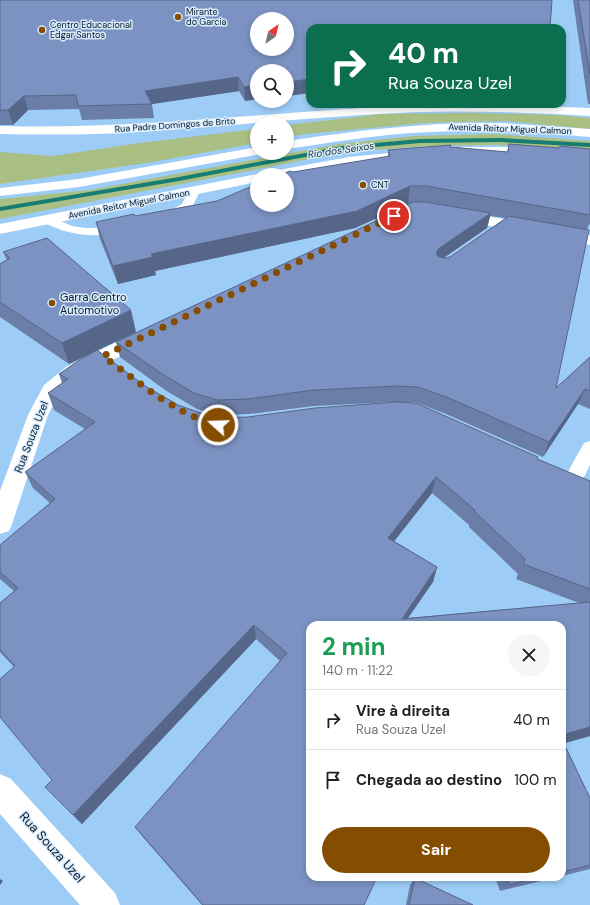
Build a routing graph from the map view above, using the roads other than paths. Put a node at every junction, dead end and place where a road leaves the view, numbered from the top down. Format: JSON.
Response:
{"nodes":[{"id":1,"x":590,"y":112,"type":"edge"},
{"id":2,"x":0,"y":130,"type":"edge"},
{"id":3,"x":590,"y":133,"type":"edge"},
{"id":4,"x":294,"y":144,"type":"edge"},
{"id":5,"x":250,"y":152,"type":"edge"},
{"id":6,"x":451,"y":152,"type":"edge"},
{"id":7,"x":430,"y":153,"type":"edge"},
{"id":8,"x":590,"y":157,"type":"edge"},
{"id":9,"x":294,"y":171,"type":"edge"},
{"id":10,"x":250,"y":179,"type":"edge"},
{"id":11,"x":194,"y":191,"type":"junction"},
{"id":12,"x":0,"y":192,"type":"edge"},
{"id":13,"x":445,"y":214,"type":"edge"},
{"id":14,"x":49,"y":220,"type":"junction"},
{"id":15,"x":155,"y":222,"type":"edge"},
{"id":16,"x":504,"y":224,"type":"junction"},
{"id":17,"x":132,"y":226,"type":"edge"},
{"id":18,"x":0,"y":229,"type":"edge"},
{"id":19,"x":492,"y":233,"type":"edge"},
{"id":20,"x":590,"y":240,"type":"edge"},
{"id":21,"x":160,"y":329,"type":"edge"},
{"id":22,"x":103,"y":356,"type":"junction"},
{"id":23,"x":121,"y":369,"type":"edge"},
{"id":24,"x":590,"y":448,"type":"edge"},
{"id":25,"x":573,"y":482,"type":"edge"},
{"id":26,"x":0,"y":524,"type":"edge"},
{"id":27,"x":0,"y":790,"type":"edge"},
{"id":28,"x":103,"y":905,"type":"edge"}],
"edges":[{"from":1,"to":2,"type":"main road","name":"Rua Padre Domingos de Brito"},
{"from":3,"to":4,"type":"main road","name":"Avenida Reitor Miguel Calmon"},
{"from":5,"to":12,"type":"main road"},
{"from":6,"to":8,"type":"main road"},
{"from":7,"to":9,"type":"main road"},
{"from":10,"to":11,"type":"main road","name":"Avenida Reitor Miguel Calmon"},
{"from":11,"to":14,"type":"main road","name":"Avenida Reitor Miguel Calmon"},
{"from":11,"to":15,"type":"lane"},
{"from":13,"to":16,"type":"main road"},
{"from":14,"to":17,"type":"lane"},
{"from":14,"to":18,"type":"main road","name":"Avenida Reitor Miguel Calmon"},
{"from":16,"to":19,"type":"lane"},
{"from":16,"to":20,"type":"main road"},
{"from":21,"to":22,"type":"main road","name":"Rua Souza Uzel"},
{"from":22,"to":23,"type":"main road"},
{"from":22,"to":26,"type":"main road","name":"Rua Souza Uzel"},
{"from":24,"to":25,"type":"lane"},
{"from":27,"to":28,"type":"main road","name":"Rua Souza Uzel"}]}
